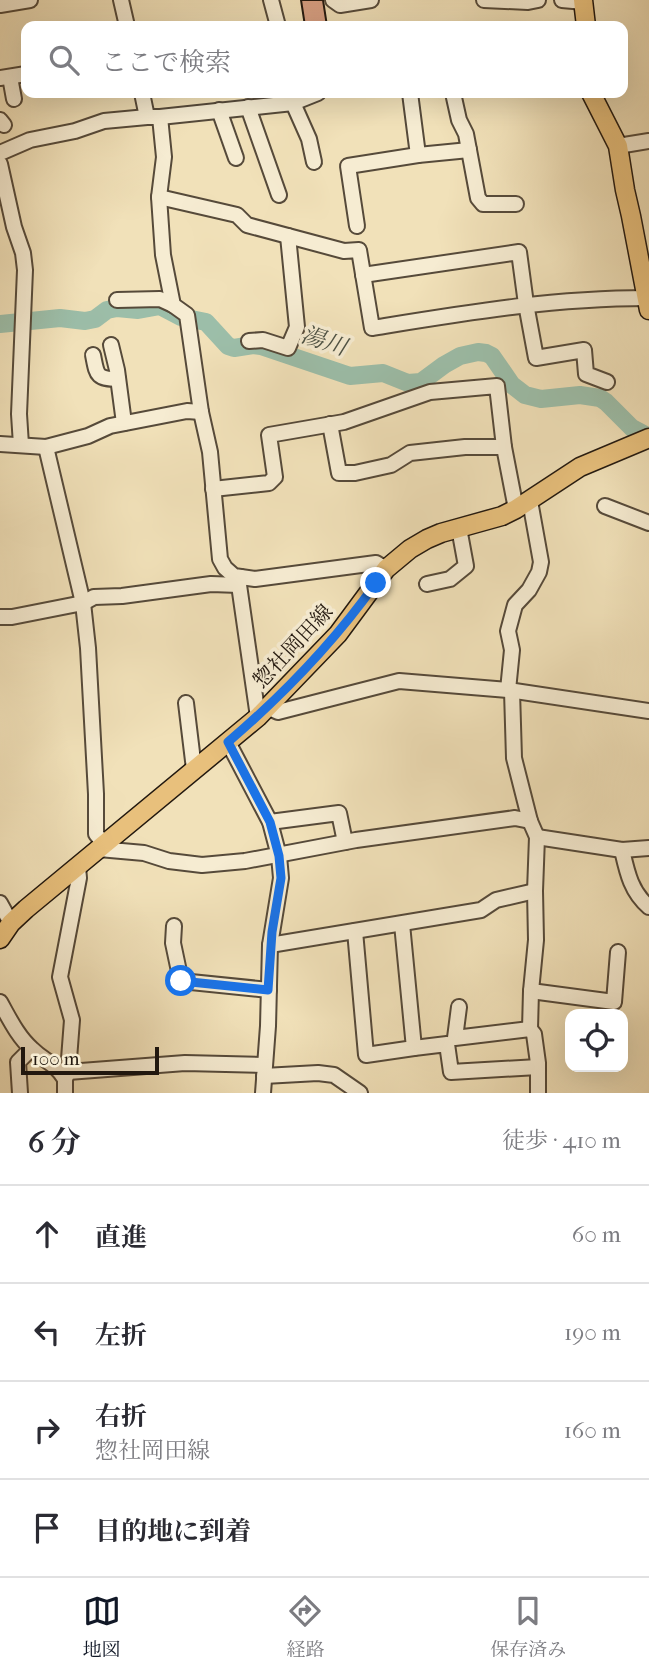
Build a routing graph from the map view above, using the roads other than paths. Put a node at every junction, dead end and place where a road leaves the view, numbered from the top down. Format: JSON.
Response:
{"nodes":[{"id":1,"x":30,"y":0,"type":"edge"},
{"id":2,"x":121,"y":0,"type":"edge"},
{"id":3,"x":271,"y":0,"type":"edge"},
{"id":4,"x":333,"y":0,"type":"edge"},
{"id":5,"x":371,"y":0,"type":"edge"},
{"id":6,"x":484,"y":0,"type":"edge"},
{"id":7,"x":538,"y":0,"type":"edge"},
{"id":8,"x":562,"y":0,"type":"edge"},
{"id":9,"x":583,"y":1,"type":"edge"},
{"id":10,"x":0,"y":5,"type":"edge"},
{"id":11,"x":126,"y":21,"type":"edge"},
{"id":12,"x":277,"y":21,"type":"edge"},
{"id":13,"x":585,"y":21,"type":"edge"},
{"id":14,"x":5,"y":77,"type":"edge"},
{"id":15,"x":144,"y":98,"type":"edge"},
{"id":16,"x":292,"y":98,"type":"edge"},
{"id":17,"x":412,"y":98,"type":"edge"},
{"id":18,"x":454,"y":98,"type":"edge"},
{"id":19,"x":594,"y":98,"type":"edge"},
{"id":20,"x":14,"y":99,"type":"dead end"},
{"id":21,"x":248,"y":107,"type":"junction"},
{"id":22,"x":219,"y":110,"type":"junction"},
{"id":23,"x":153,"y":117,"type":"junction"},
{"id":24,"x":649,"y":141,"type":"edge"},
{"id":25,"x":618,"y":146,"type":"junction"},
{"id":26,"x":469,"y":150,"type":"junction"},
{"id":27,"x":0,"y":153,"type":"edge"},
{"id":28,"x":418,"y":155,"type":"junction"},
{"id":29,"x":236,"y":158,"type":"dead end"},
{"id":30,"x":314,"y":162,"type":"dead end"},
{"id":31,"x":0,"y":164,"type":"edge"},
{"id":32,"x":279,"y":195,"type":"dead end"},
{"id":33,"x":159,"y":197,"type":"junction"},
{"id":34,"x":516,"y":204,"type":"dead end"},
{"id":35,"x":356,"y":226,"type":"dead end"},
{"id":36,"x":7,"y":229,"type":"edge"},
{"id":37,"x":288,"y":236,"type":"junction"},
{"id":38,"x":363,"y":275,"type":"junction"},
{"id":39,"x":117,"y":300,"type":"dead end"},
{"id":40,"x":526,"y":304,"type":"junction"},
{"id":41,"x":648,"y":304,"type":"edge"},
{"id":42,"x":173,"y":305,"type":"junction"},
{"id":43,"x":250,"y":341,"type":"dead end"},
{"id":44,"x":111,"y":345,"type":"dead end"},
{"id":45,"x":93,"y":355,"type":"dead end"},
{"id":46,"x":118,"y":379,"type":"junction"},
{"id":47,"x":607,"y":382,"type":"dead end"},
{"id":48,"x":201,"y":412,"type":"junction"},
{"id":49,"x":124,"y":423,"type":"junction"},
{"id":50,"x":330,"y":424,"type":"junction"},
{"id":51,"x":649,"y":438,"type":"edge"},
{"id":52,"x":0,"y":444,"type":"edge"},
{"id":53,"x":20,"y":445,"type":"junction"},
{"id":54,"x":46,"y":447,"type":"junction"},
{"id":55,"x":504,"y":447,"type":"junction"},
{"id":56,"x":213,"y":489,"type":"junction"},
{"id":57,"x":523,"y":505,"type":"junction"},
{"id":58,"x":605,"y":506,"type":"dead end"},
{"id":59,"x":649,"y":523,"type":"edge"},
{"id":60,"x":459,"y":528,"type":"junction"},
{"id":61,"x":386,"y":569,"type":"junction"},
{"id":62,"x":240,"y":581,"type":"junction"},
{"id":63,"x":427,"y":584,"type":"dead end"},
{"id":64,"x":83,"y":603,"type":"junction"},
{"id":65,"x":0,"y":617,"type":"edge"},
{"id":66,"x":510,"y":690,"type":"junction"},
{"id":67,"x":186,"y":703,"type":"dead end"},
{"id":68,"x":649,"y":710,"type":"edge"},
{"id":69,"x":262,"y":712,"type":"junction"},
{"id":70,"x":228,"y":742,"type":"junction"},
{"id":71,"x":194,"y":769,"type":"junction"},
{"id":72,"x":530,"y":821,"type":"junction"},
{"id":73,"x":270,"y":822,"type":"junction"},
{"id":74,"x":537,"y":837,"type":"junction"},
{"id":75,"x":345,"y":842,"type":"junction"},
{"id":76,"x":102,"y":847,"type":"junction"},
{"id":77,"x":649,"y":848,"type":"edge"},
{"id":78,"x":622,"y":850,"type":"junction"},
{"id":79,"x":279,"y":856,"type":"junction"},
{"id":80,"x":78,"y":867,"type":"junction"},
{"id":81,"x":535,"y":891,"type":"junction"},
{"id":82,"x":0,"y":903,"type":"edge"},
{"id":83,"x":649,"y":907,"type":"edge"},
{"id":84,"x":11,"y":923,"type":"junction"},
{"id":85,"x":402,"y":924,"type":"junction"},
{"id":86,"x":174,"y":926,"type":"dead end"},
{"id":87,"x":355,"y":931,"type":"junction"},
{"id":88,"x":0,"y":939,"type":"edge"},
{"id":89,"x":271,"y":945,"type":"junction"},
{"id":90,"x":618,"y":952,"type":"dead end"},
{"id":91,"x":268,"y":990,"type":"junction"},
{"id":92,"x":531,"y":990,"type":"junction"},
{"id":93,"x":0,"y":1002,"type":"edge"},
{"id":94,"x":459,"y":1007,"type":"dead end"},
{"id":95,"x":530,"y":1029,"type":"junction"},
{"id":96,"x":414,"y":1048,"type":"junction"},
{"id":97,"x":31,"y":1049,"type":"junction"},
{"id":98,"x":538,"y":1067,"type":"junction"},
{"id":99,"x":264,"y":1070,"type":"junction"},
{"id":100,"x":66,"y":1081,"type":"edge"},
{"id":101,"x":20,"y":1093,"type":"edge"},
{"id":102,"x":263,"y":1093,"type":"edge"},
{"id":103,"x":360,"y":1093,"type":"edge"},
{"id":104,"x":538,"y":1093,"type":"edge"}],
"edges":[{"from":1,"to":10,"type":"street"},
{"from":2,"to":11,"type":"street"},
{"from":3,"to":12,"type":"street"},
{"from":4,"to":5,"type":"street"},
{"from":6,"to":7,"type":"street"},
{"from":8,"to":9,"type":"street"},
{"from":9,"to":13,"type":"main road"},
{"from":14,"to":20,"type":"street"},
{"from":15,"to":23,"type":"street"},
{"from":16,"to":21,"type":"street"},
{"from":16,"to":30,"type":"street"},
{"from":17,"to":28,"type":"street"},
{"from":18,"to":26,"type":"street"},
{"from":19,"to":25,"type":"main road"},
{"from":21,"to":22,"type":"street"},
{"from":21,"to":32,"type":"street"},
{"from":22,"to":23,"type":"street"},
{"from":22,"to":29,"type":"street"},
{"from":23,"to":27,"type":"street"},
{"from":23,"to":33,"type":"street"},
{"from":24,"to":25,"type":"street"},
{"from":25,"to":41,"type":"main road"},
{"from":26,"to":28,"type":"street"},
{"from":26,"to":34,"type":"street"},
{"from":28,"to":35,"type":"street"},
{"from":31,"to":36,"type":"street"},
{"from":33,"to":37,"type":"street"},
{"from":33,"to":42,"type":"street"},
{"from":36,"to":53,"type":"street"},
{"from":37,"to":38,"type":"street"},
{"from":37,"to":43,"type":"street"},
{"from":38,"to":40,"type":"street"},
{"from":38,"to":40,"type":"street"},
{"from":39,"to":42,"type":"street"},
{"from":40,"to":41,"type":"street"},
{"from":40,"to":47,"type":"street"},
{"from":42,"to":48,"type":"street"},
{"from":44,"to":46,"type":"street"},
{"from":45,"to":46,"type":"street"},
{"from":46,"to":49,"type":"street"},
{"from":48,"to":49,"type":"street"},
{"from":48,"to":56,"type":"street"},
{"from":49,"to":54,"type":"street"},
{"from":50,"to":55,"type":"street"},
{"from":50,"to":55,"type":"street"},
{"from":50,"to":56,"type":"street"},
{"from":51,"to":57,"type":"main road","name":"惣社岡田線"},
{"from":52,"to":53,"type":"street"},
{"from":53,"to":54,"type":"street"},
{"from":54,"to":64,"type":"street"},
{"from":55,"to":57,"type":"street"},
{"from":56,"to":62,"type":"street"},
{"from":57,"to":60,"type":"main road","name":"惣社岡田線"},
{"from":57,"to":66,"type":"street"},
{"from":58,"to":59,"type":"street"},
{"from":60,"to":61,"type":"main road","name":"惣社岡田線"},
{"from":60,"to":63,"type":"street"},
{"from":61,"to":62,"type":"street"},
{"from":61,"to":69,"type":"main road","name":"惣社岡田線"},
{"from":62,"to":64,"type":"street"},
{"from":62,"to":69,"type":"street"},
{"from":64,"to":65,"type":"street"},
{"from":64,"to":76,"type":"street"},
{"from":66,"to":68,"type":"street"},
{"from":66,"to":69,"type":"street"},
{"from":66,"to":72,"type":"street"},
{"from":67,"to":71,"type":"street"},
{"from":69,"to":70,"type":"main road","name":"惣社岡田線"},
{"from":70,"to":71,"type":"main road","name":"惣社岡田線"},
{"from":70,"to":73,"type":"street"},
{"from":71,"to":76,"type":"main road","name":"惣社岡田線"},
{"from":72,"to":74,"type":"street"},
{"from":72,"to":75,"type":"street"},
{"from":73,"to":75,"type":"street"},
{"from":73,"to":79,"type":"street"},
{"from":74,"to":78,"type":"street"},
{"from":74,"to":81,"type":"street"},
{"from":75,"to":79,"type":"street"},
{"from":76,"to":79,"type":"street"},
{"from":76,"to":80,"type":"main road","name":"惣社岡田線"},
{"from":77,"to":78,"type":"street"},
{"from":78,"to":83,"type":"street"},
{"from":79,"to":89,"type":"street"},
{"from":80,"to":84,"type":"main road","name":"惣社岡田線"},
{"from":80,"to":100,"type":"street"},
{"from":81,"to":85,"type":"street"},
{"from":81,"to":92,"type":"street"},
{"from":82,"to":84,"type":"street"},
{"from":84,"to":88,"type":"main road","name":"惣社岡田線"},
{"from":85,"to":87,"type":"street"},
{"from":85,"to":96,"type":"street"},
{"from":86,"to":91,"type":"street"},
{"from":87,"to":89,"type":"street"},
{"from":87,"to":96,"type":"street"},
{"from":89,"to":91,"type":"street"},
{"from":90,"to":92,"type":"street"},
{"from":91,"to":99,"type":"street"},
{"from":92,"to":95,"type":"street"},
{"from":93,"to":97,"type":"street"},
{"from":94,"to":95,"type":"street"},
{"from":95,"to":98,"type":"street"},
{"from":96,"to":98,"type":"street"},
{"from":97,"to":100,"type":"street"},
{"from":97,"to":101,"type":"street"},
{"from":98,"to":104,"type":"street"},
{"from":99,"to":100,"type":"street"},
{"from":99,"to":102,"type":"street"},
{"from":99,"to":103,"type":"street"}]}
